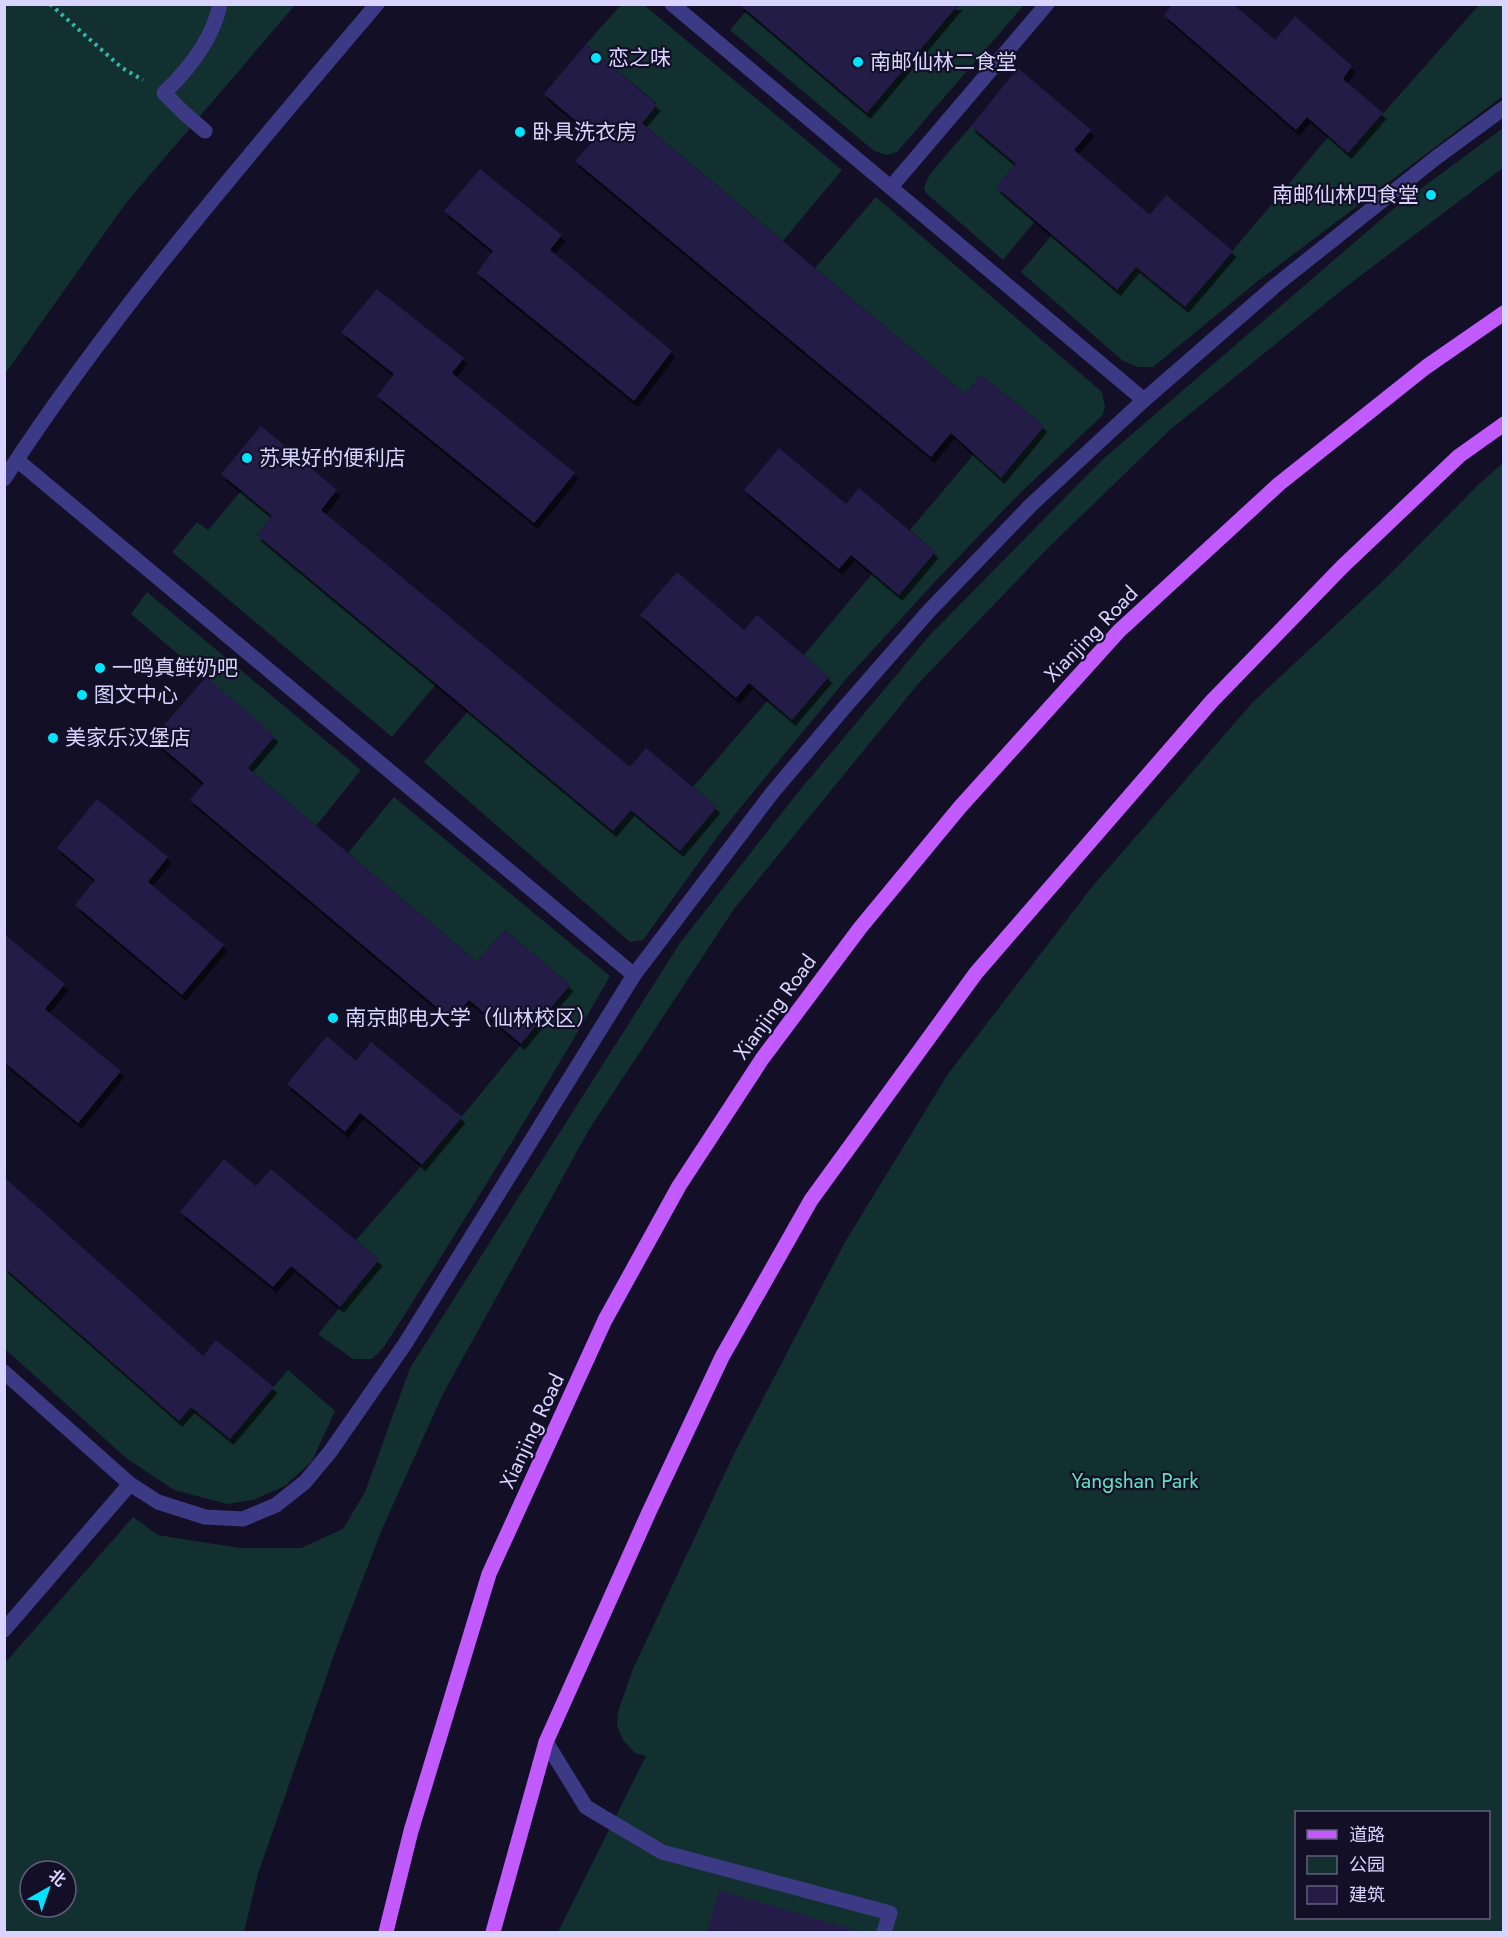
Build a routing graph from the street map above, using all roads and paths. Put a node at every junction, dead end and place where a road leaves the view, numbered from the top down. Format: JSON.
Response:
{"nodes":[{"id":1,"x":50,"y":4,"type":"edge"},
{"id":2,"x":220,"y":4,"type":"edge"},
{"id":3,"x":377,"y":4,"type":"edge"},
{"id":4,"x":672,"y":4,"type":"edge"},
{"id":5,"x":1047,"y":4,"type":"edge"},
{"id":6,"x":164,"y":93,"type":"junction"},
{"id":7,"x":1503,"y":108,"type":"edge"},
{"id":8,"x":206,"y":131,"type":"dead end"},
{"id":9,"x":891,"y":187,"type":"junction"},
{"id":10,"x":1503,"y":313,"type":"edge"},
{"id":11,"x":1144,"y":400,"type":"junction"},
{"id":12,"x":1503,"y":424,"type":"edge"},
{"id":13,"x":17,"y":460,"type":"junction"},
{"id":14,"x":4,"y":479,"type":"edge"},
{"id":15,"x":634,"y":975,"type":"junction"},
{"id":16,"x":4,"y":1372,"type":"edge"},
{"id":17,"x":130,"y":1484,"type":"junction"},
{"id":18,"x":4,"y":1630,"type":"edge"},
{"id":19,"x":546,"y":1742,"type":"junction"},
{"id":20,"x":386,"y":1932,"type":"edge"},
{"id":21,"x":493,"y":1932,"type":"edge"},
{"id":22,"x":884,"y":1932,"type":"edge"}],
"edges":[{"from":1,"to":6,"type":"path"},
{"from":2,"to":6,"type":"street"},
{"from":3,"to":13,"type":"street"},
{"from":4,"to":9,"type":"street"},
{"from":5,"to":9,"type":"street"},
{"from":6,"to":8,"type":"street"},
{"from":7,"to":11,"type":"street"},
{"from":9,"to":11,"type":"street"},
{"from":10,"to":20,"type":"main road","name":"Xianjing Road"},
{"from":11,"to":15,"type":"street"},
{"from":12,"to":19,"type":"main road"},
{"from":13,"to":14,"type":"street"},
{"from":13,"to":15,"type":"street"},
{"from":15,"to":17,"type":"street"},
{"from":16,"to":17,"type":"street"},
{"from":17,"to":18,"type":"street"},
{"from":19,"to":21,"type":"main road"},
{"from":19,"to":22,"type":"street"}]}
